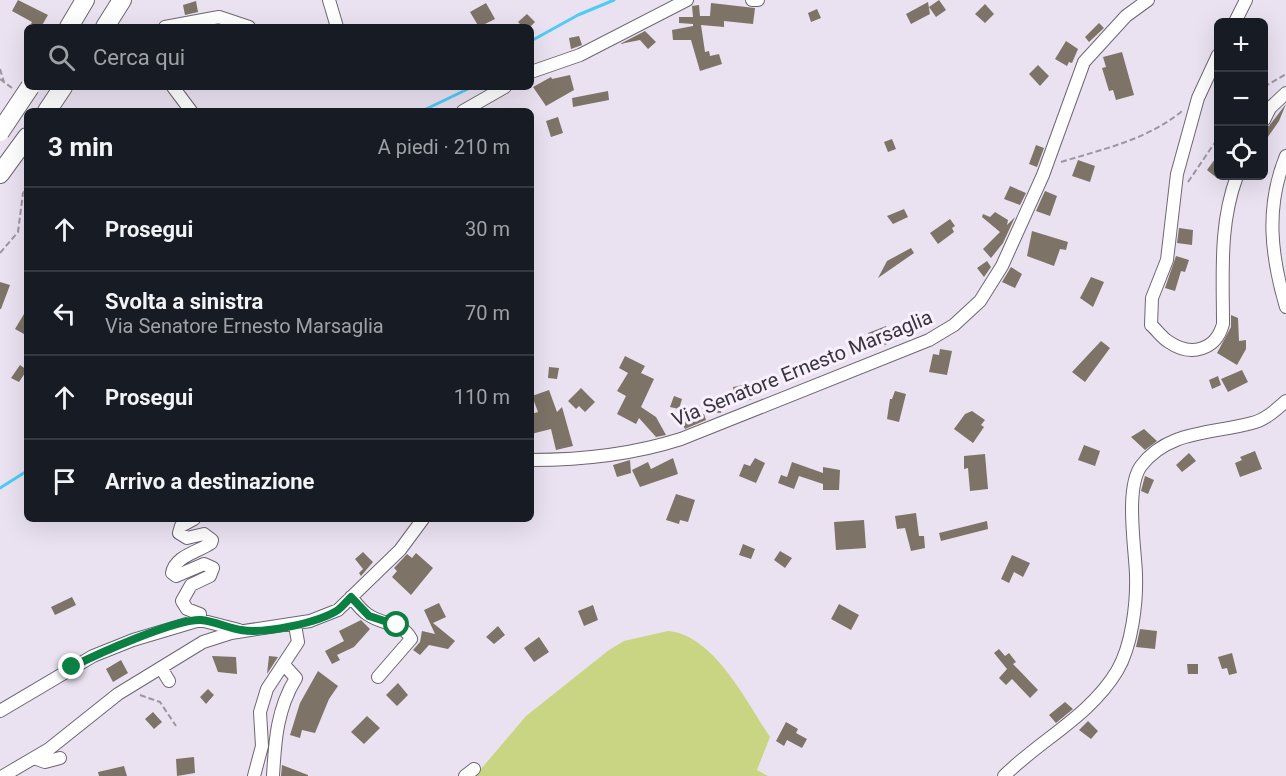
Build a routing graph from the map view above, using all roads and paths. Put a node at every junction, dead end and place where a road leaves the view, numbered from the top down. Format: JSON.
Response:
{"nodes":[{"id":1,"x":85,"y":0,"type":"edge"},
{"id":2,"x":122,"y":0,"type":"edge"},
{"id":3,"x":329,"y":0,"type":"edge"},
{"id":4,"x":687,"y":0,"type":"edge"},
{"id":5,"x":752,"y":0,"type":"edge"},
{"id":6,"x":758,"y":0,"type":"edge"},
{"id":7,"x":1148,"y":0,"type":"edge"},
{"id":8,"x":1246,"y":0,"type":"edge"},
{"id":9,"x":1237,"y":18,"type":"edge"},
{"id":10,"x":71,"y":24,"type":"edge"},
{"id":11,"x":107,"y":24,"type":"edge"},
{"id":12,"x":181,"y":24,"type":"edge"},
{"id":13,"x":240,"y":24,"type":"edge"},
{"id":14,"x":336,"y":24,"type":"edge"},
{"id":15,"x":1214,"y":64,"type":"edge"},
{"id":16,"x":0,"y":69,"type":"edge"},
{"id":17,"x":534,"y":71,"type":"edge"},
{"id":18,"x":1286,"y":74,"type":"edge"},
{"id":19,"x":4,"y":82,"type":"dead end"},
{"id":20,"x":1268,"y":84,"type":"edge"},
{"id":21,"x":28,"y":90,"type":"edge"},
{"id":22,"x":61,"y":90,"type":"edge"},
{"id":23,"x":175,"y":90,"type":"edge"},
{"id":24,"x":500,"y":90,"type":"edge"},
{"id":25,"x":1286,"y":93,"type":"edge"},
{"id":26,"x":1198,"y":98,"type":"junction"},
{"id":27,"x":48,"y":108,"type":"edge"},
{"id":28,"x":189,"y":108,"type":"edge"},
{"id":29,"x":468,"y":108,"type":"edge"},
{"id":30,"x":1268,"y":111,"type":"edge"},
{"id":31,"x":0,"y":132,"type":"edge"},
{"id":32,"x":24,"y":141,"type":"edge"},
{"id":33,"x":1214,"y":144,"type":"edge"},
{"id":34,"x":1286,"y":156,"type":"edge"},
{"id":35,"x":0,"y":174,"type":"edge"},
{"id":36,"x":1043,"y":175,"type":"junction"},
{"id":37,"x":1236,"y":180,"type":"edge"},
{"id":38,"x":1187,"y":183,"type":"dead end"},
{"id":39,"x":24,"y":192,"type":"edge"},
{"id":40,"x":0,"y":253,"type":"edge"},
{"id":41,"x":1286,"y":307,"type":"edge"},
{"id":42,"x":1286,"y":401,"type":"edge"},
{"id":43,"x":534,"y":460,"type":"edge"},
{"id":44,"x":188,"y":522,"type":"edge"},
{"id":45,"x":421,"y":522,"type":"edge"},
{"id":46,"x":351,"y":597,"type":"junction"},
{"id":47,"x":200,"y":620,"type":"junction"},
{"id":48,"x":296,"y":625,"type":"junction"},
{"id":49,"x":243,"y":631,"type":"junction"},
{"id":50,"x":285,"y":666,"type":"junction"},
{"id":51,"x":161,"y":668,"type":"junction"},
{"id":52,"x":378,"y":677,"type":"dead end"},
{"id":53,"x":169,"y":681,"type":"dead end"},
{"id":54,"x":118,"y":694,"type":"junction"},
{"id":55,"x":0,"y":711,"type":"edge"},
{"id":56,"x":176,"y":726,"type":"dead end"},
{"id":57,"x":34,"y":758,"type":"junction"},
{"id":58,"x":60,"y":758,"type":"dead end"},
{"id":59,"x":3,"y":776,"type":"edge"},
{"id":60,"x":254,"y":776,"type":"edge"},
{"id":61,"x":273,"y":776,"type":"edge"},
{"id":62,"x":1004,"y":776,"type":"edge"}],
"edges":[{"from":1,"to":10,"type":"highway"},
{"from":2,"to":11,"type":"highway"},
{"from":3,"to":14,"type":"street"},
{"from":4,"to":17,"type":"street"},
{"from":5,"to":6,"type":"street"},
{"from":7,"to":36,"type":"street","name":"Via Senatore Ernesto Marsaglia"},
{"from":8,"to":9,"type":"street"},
{"from":12,"to":13,"type":"street"},
{"from":15,"to":26,"type":"street"},
{"from":16,"to":19,"type":"path"},
{"from":18,"to":20,"type":"path"},
{"from":21,"to":31,"type":"highway","bridge":true},
{"from":22,"to":27,"type":"highway"},
{"from":23,"to":28,"type":"street"},
{"from":24,"to":29,"type":"street"},
{"from":25,"to":30,"type":"street"},
{"from":26,"to":36,"type":"path"},
{"from":26,"to":37,"type":"street"},
{"from":32,"to":35,"type":"highway"},
{"from":33,"to":38,"type":"path"},
{"from":34,"to":41,"type":"street"},
{"from":36,"to":43,"type":"street","name":"Via Senatore Ernesto Marsaglia"},
{"from":39,"to":40,"type":"path"},
{"from":42,"to":62,"type":"street"},
{"from":44,"to":47,"type":"street"},
{"from":45,"to":46,"type":"street"},
{"from":46,"to":48,"type":"street"},
{"from":46,"to":52,"type":"street"},
{"from":47,"to":49,"type":"street"},
{"from":47,"to":55,"type":"street"},
{"from":48,"to":49,"type":"street"},
{"from":48,"to":50,"type":"street"},
{"from":49,"to":51,"type":"street"},
{"from":50,"to":60,"type":"street"},
{"from":50,"to":61,"type":"street"},
{"from":51,"to":53,"type":"street"},
{"from":51,"to":54,"type":"street"},
{"from":54,"to":56,"type":"path"},
{"from":54,"to":57,"type":"street"},
{"from":57,"to":58,"type":"street"},
{"from":57,"to":59,"type":"street"}]}
